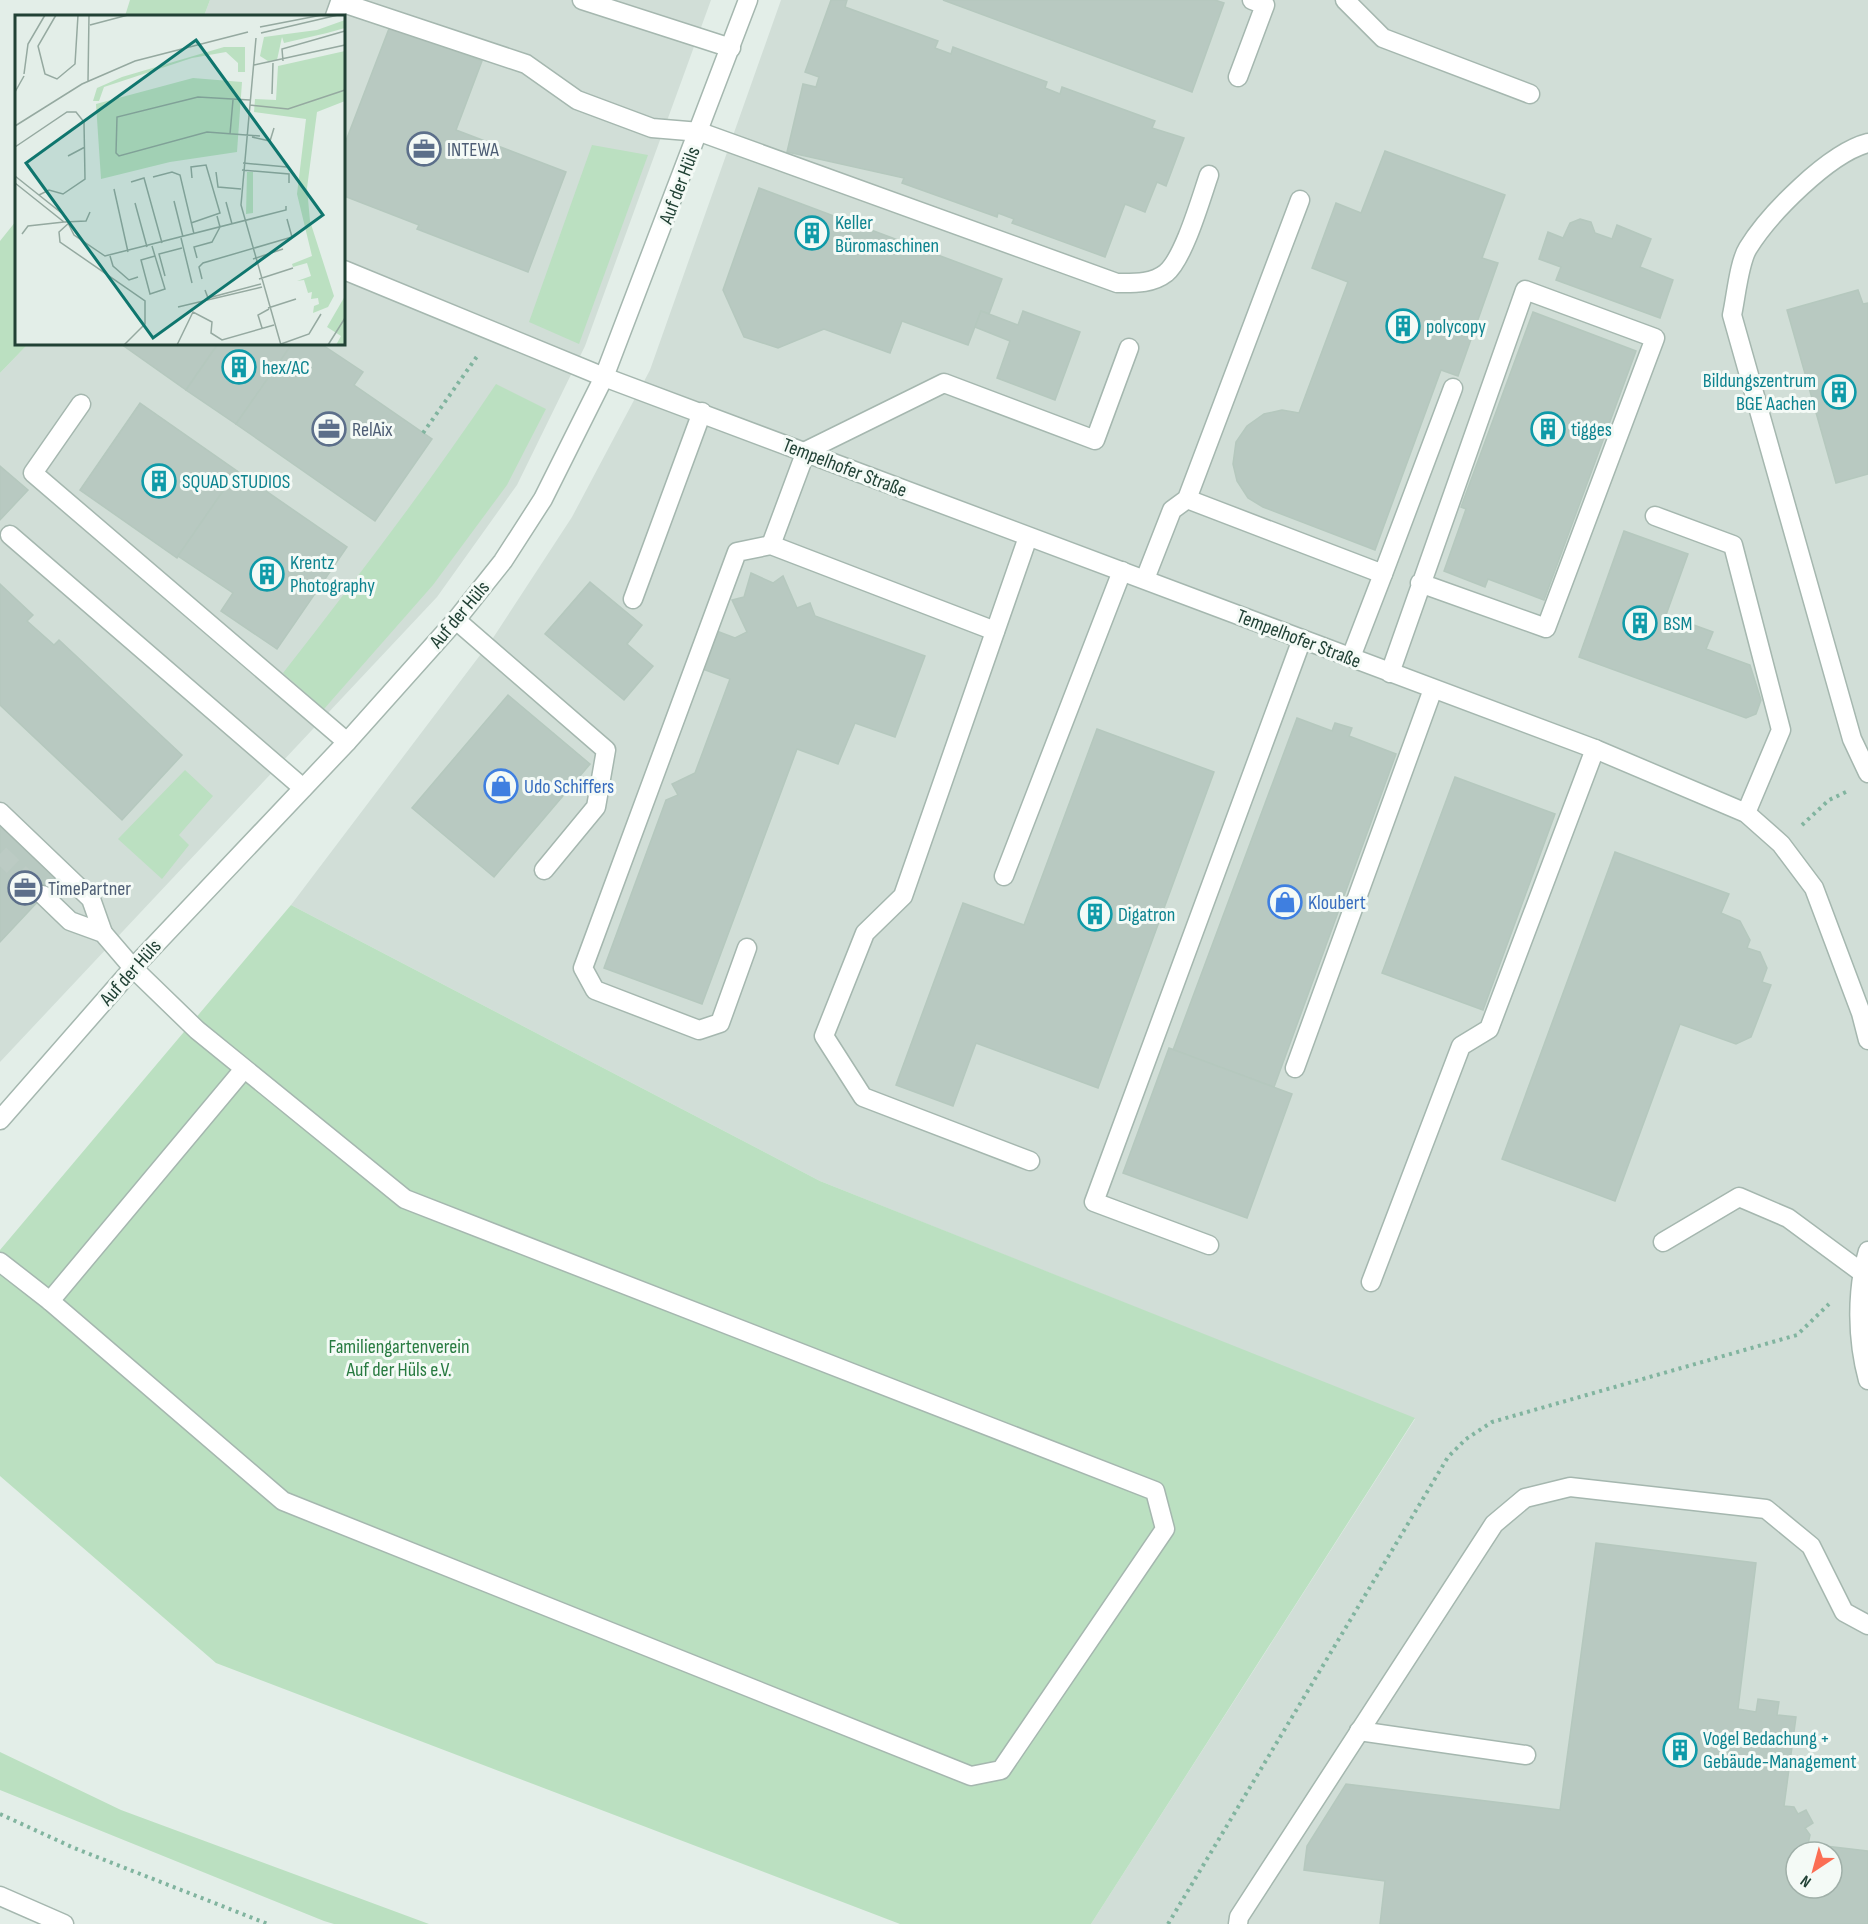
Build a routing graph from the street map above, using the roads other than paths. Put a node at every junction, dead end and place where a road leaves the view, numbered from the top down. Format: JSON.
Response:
{"nodes":[{"id":1,"x":582,"y":0,"type":"edge"},
{"id":2,"x":748,"y":0,"type":"edge"},
{"id":3,"x":1252,"y":0,"type":"edge"},
{"id":4,"x":1345,"y":0,"type":"edge"},
{"id":5,"x":335,"y":15,"type":"edge"},
{"id":6,"x":731,"y":48,"type":"junction"},
{"id":7,"x":1238,"y":77,"type":"dead end"},
{"id":8,"x":1530,"y":94,"type":"dead end"},
{"id":9,"x":700,"y":132,"type":"junction"},
{"id":10,"x":1868,"y":143,"type":"edge"},
{"id":11,"x":1209,"y":175,"type":"dead end"},
{"id":12,"x":1300,"y":200,"type":"dead end"},
{"id":13,"x":345,"y":270,"type":"edge"},
{"id":14,"x":1129,"y":348,"type":"dead end"},
{"id":15,"x":604,"y":377,"type":"junction"},
{"id":16,"x":1453,"y":388,"type":"dead end"},
{"id":17,"x":81,"y":404,"type":"dead end"},
{"id":18,"x":702,"y":412,"type":"junction"},
{"id":19,"x":806,"y":452,"type":"junction"},
{"id":20,"x":1188,"y":499,"type":"junction"},
{"id":21,"x":1655,"y":516,"type":"dead end"},
{"id":22,"x":10,"y":535,"type":"dead end"},
{"id":23,"x":1029,"y":537,"type":"junction"},
{"id":24,"x":771,"y":545,"type":"junction"},
{"id":25,"x":1122,"y":571,"type":"junction"},
{"id":26,"x":1383,"y":574,"type":"junction"},
{"id":27,"x":1145,"y":579,"type":"junction"},
{"id":28,"x":1420,"y":583,"type":"junction"},
{"id":29,"x":633,"y":599,"type":"dead end"},
{"id":30,"x":456,"y":620,"type":"junction"},
{"id":31,"x":995,"y":631,"type":"junction"},
{"id":32,"x":1302,"y":639,"type":"junction"},
{"id":33,"x":1351,"y":657,"type":"junction"},
{"id":34,"x":1390,"y":673,"type":"junction"},
{"id":35,"x":1433,"y":689,"type":"junction"},
{"id":36,"x":346,"y":742,"type":"junction"},
{"id":37,"x":1595,"y":749,"type":"junction"},
{"id":38,"x":1868,"y":773,"type":"edge"},
{"id":39,"x":303,"y":788,"type":"junction"},
{"id":40,"x":0,"y":812,"type":"edge"},
{"id":41,"x":1746,"y":813,"type":"junction"},
{"id":42,"x":544,"y":870,"type":"dead end"},
{"id":43,"x":1004,"y":876,"type":"dead end"},
{"id":44,"x":43,"y":895,"type":"tunnel mouth"},
{"id":45,"x":103,"y":933,"type":"junction"},
{"id":46,"x":747,"y":948,"type":"dead end"},
{"id":47,"x":133,"y":968,"type":"junction"},
{"id":48,"x":1868,"y":1040,"type":"edge"},
{"id":49,"x":1295,"y":1068,"type":"dead end"},
{"id":50,"x":244,"y":1069,"type":"junction"},
{"id":51,"x":0,"y":1120,"type":"edge"},
{"id":52,"x":1030,"y":1161,"type":"dead end"},
{"id":53,"x":1663,"y":1242,"type":"dead end"},
{"id":54,"x":1209,"y":1245,"type":"dead end"},
{"id":55,"x":1868,"y":1251,"type":"edge"},
{"id":56,"x":0,"y":1262,"type":"edge"},
{"id":57,"x":1866,"y":1273,"type":"edge"},
{"id":58,"x":1371,"y":1282,"type":"dead end"},
{"id":59,"x":50,"y":1301,"type":"junction"},
{"id":60,"x":1868,"y":1380,"type":"edge"},
{"id":61,"x":1868,"y":1625,"type":"edge"},
{"id":62,"x":1359,"y":1731,"type":"junction"},
{"id":63,"x":1526,"y":1755,"type":"dead end"},
{"id":64,"x":0,"y":1896,"type":"edge"},
{"id":65,"x":64,"y":1924,"type":"edge"},
{"id":66,"x":1238,"y":1924,"type":"edge"}],
"edges":[{"from":1,"to":6,"type":"street"},
{"from":2,"to":6,"type":"street","name":"Auf der Hüls"},
{"from":3,"to":7,"type":"street"},
{"from":4,"to":8,"type":"street"},
{"from":5,"to":9,"type":"street"},
{"from":6,"to":9,"type":"street","name":"Auf der Hüls"},
{"from":9,"to":11,"type":"street"},
{"from":9,"to":15,"type":"street","name":"Auf der Hüls"},
{"from":10,"to":38,"type":"street"},
{"from":12,"to":20,"type":"street"},
{"from":13,"to":15,"type":"street","name":"Tempelhofer Straße"},
{"from":14,"to":19,"type":"street"},
{"from":15,"to":18,"type":"street","name":"Tempelhofer Straße"},
{"from":15,"to":30,"type":"street","name":"Auf der Hüls"},
{"from":16,"to":26,"type":"street"},
{"from":17,"to":36,"type":"street"},
{"from":18,"to":19,"type":"street","name":"Tempelhofer Straße"},
{"from":18,"to":29,"type":"street"},
{"from":19,"to":23,"type":"street","name":"Tempelhofer Straße"},
{"from":19,"to":24,"type":"street"},
{"from":20,"to":26,"type":"street"},
{"from":20,"to":27,"type":"street"},
{"from":21,"to":41,"type":"street"},
{"from":22,"to":39,"type":"street"},
{"from":23,"to":25,"type":"street","name":"Tempelhofer Straße"},
{"from":23,"to":31,"type":"street"},
{"from":24,"to":31,"type":"street"},
{"from":24,"to":46,"type":"street"},
{"from":25,"to":27,"type":"street","name":"Tempelhofer Straße"},
{"from":25,"to":43,"type":"street"},
{"from":26,"to":33,"type":"street"},
{"from":27,"to":32,"type":"street","name":"Tempelhofer Straße"},
{"from":28,"to":28,"type":"street"},
{"from":28,"to":34,"type":"street"},
{"from":30,"to":36,"type":"street","name":"Auf der Hüls"},
{"from":30,"to":42,"type":"street"},
{"from":31,"to":52,"type":"street"},
{"from":32,"to":33,"type":"street","name":"Tempelhofer Straße"},
{"from":32,"to":54,"type":"street"},
{"from":33,"to":34,"type":"street","name":"Tempelhofer Straße"},
{"from":34,"to":35,"type":"street","name":"Tempelhofer Straße"},
{"from":35,"to":37,"type":"street","name":"Tempelhofer Straße"},
{"from":35,"to":49,"type":"street"},
{"from":36,"to":39,"type":"street","name":"Auf der Hüls"},
{"from":37,"to":41,"type":"street","name":"Tempelhofer Straße"},
{"from":37,"to":58,"type":"street"},
{"from":39,"to":47,"type":"street","name":"Auf der Hüls"},
{"from":40,"to":45,"type":"street"},
{"from":41,"to":48,"type":"street","name":"Tempelhofer Straße"},
{"from":44,"to":45,"type":"street"},
{"from":45,"to":47,"type":"street"},
{"from":47,"to":50,"type":"street"},
{"from":47,"to":51,"type":"street","name":"Auf der Hüls"},
{"from":50,"to":59,"type":"street"},
{"from":50,"to":59,"type":"street"},
{"from":53,"to":57,"type":"street"},
{"from":55,"to":57,"type":"street"},
{"from":56,"to":59,"type":"street"},
{"from":57,"to":60,"type":"street"},
{"from":61,"to":62,"type":"street"},
{"from":62,"to":63,"type":"street"},
{"from":62,"to":66,"type":"street"},
{"from":64,"to":65,"type":"street"}]}
